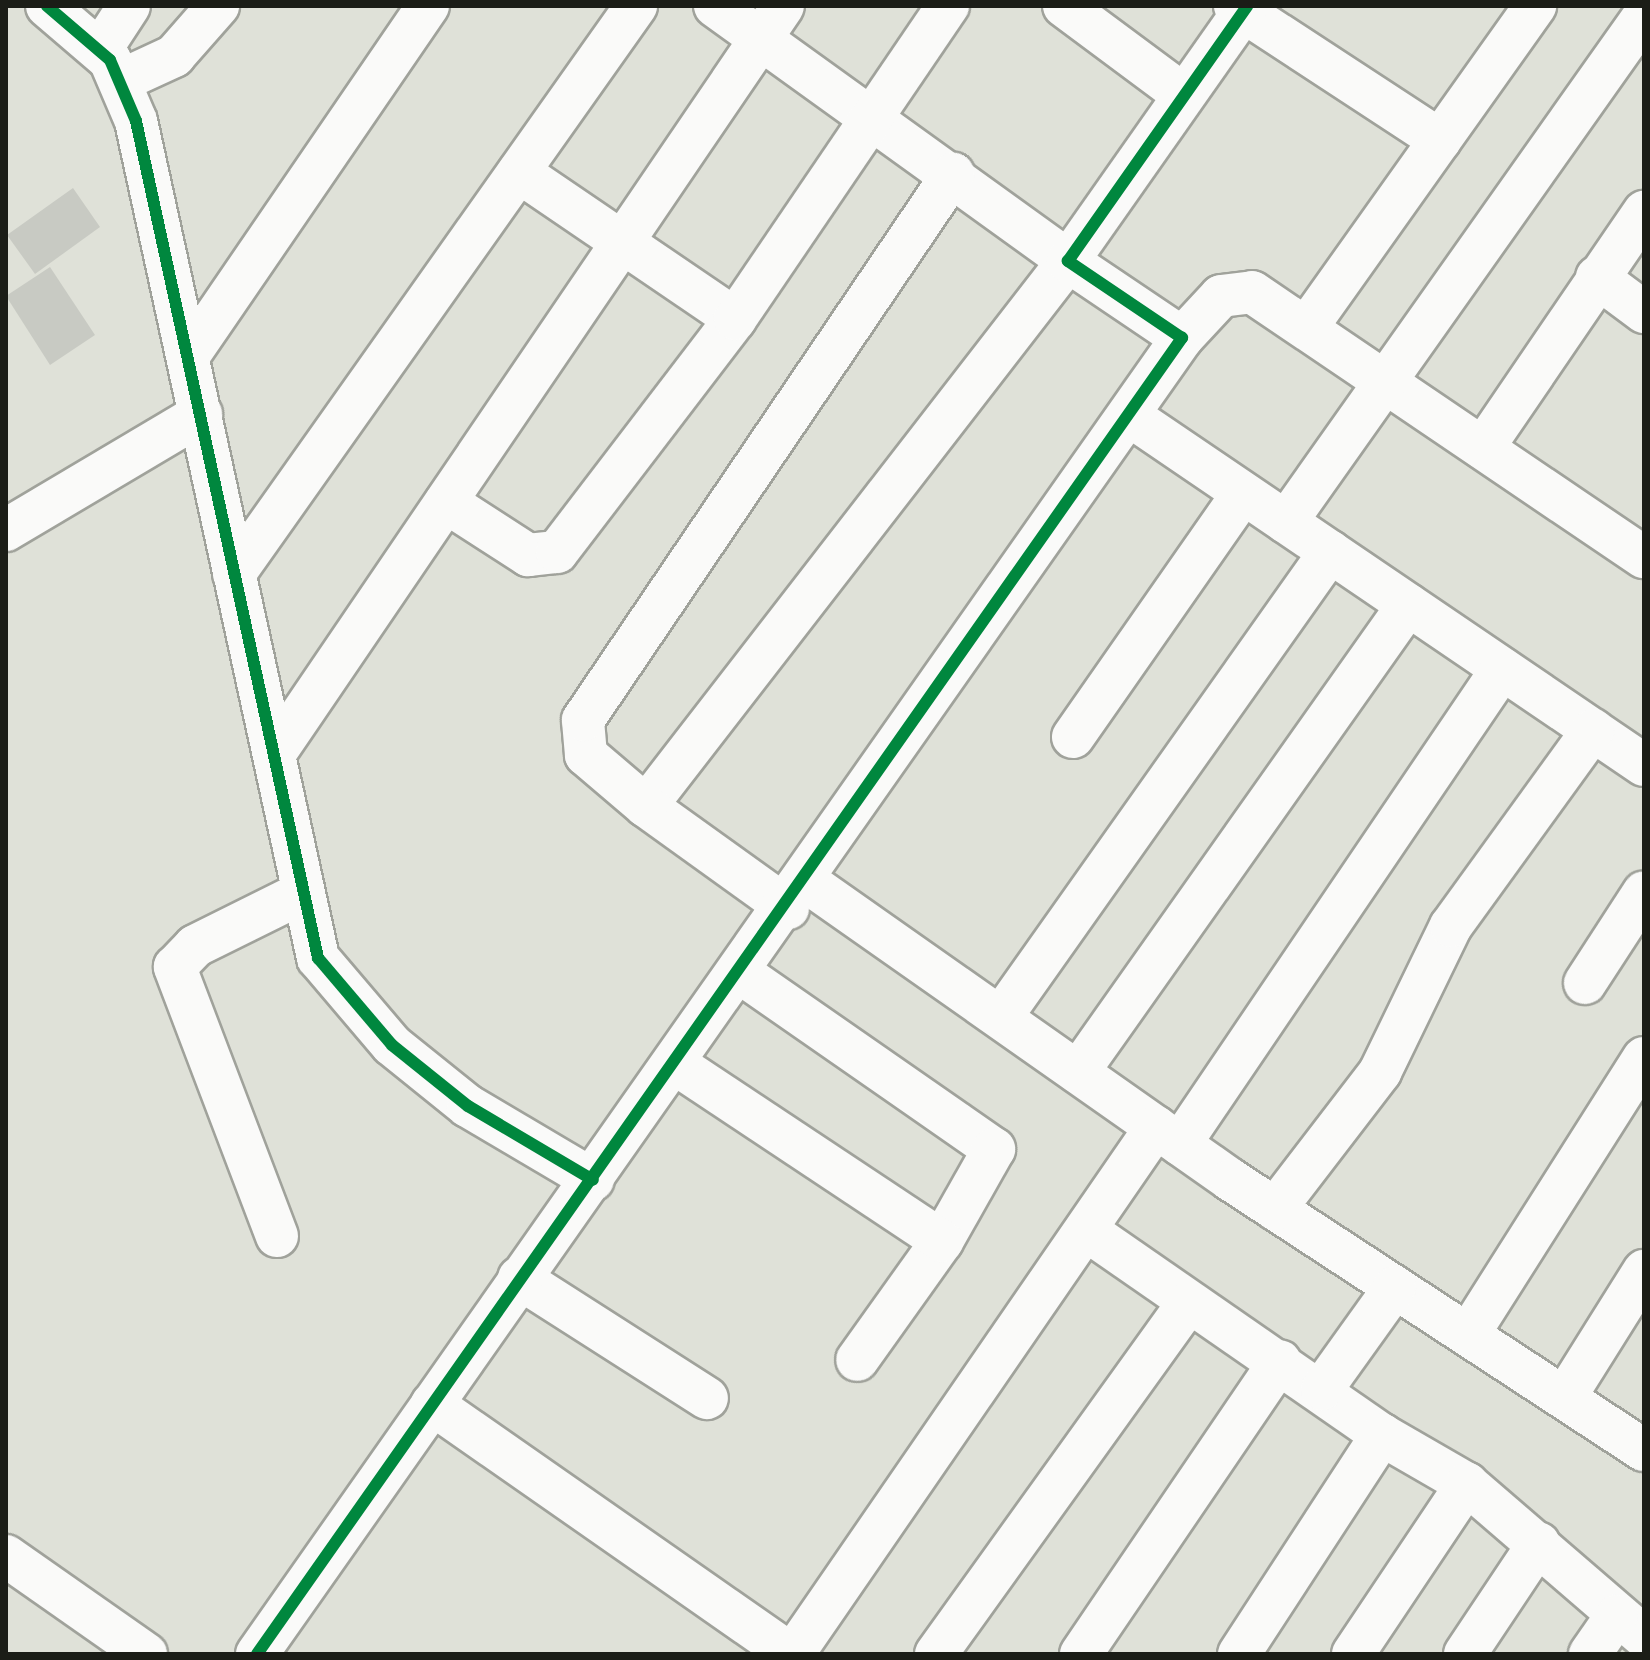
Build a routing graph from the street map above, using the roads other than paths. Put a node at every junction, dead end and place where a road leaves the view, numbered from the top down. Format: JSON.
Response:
{"nodes":[{"id":1,"x":47,"y":6,"type":"edge"},
{"id":2,"x":129,"y":6,"type":"edge"},
{"id":3,"x":218,"y":6,"type":"edge"},
{"id":4,"x":428,"y":6,"type":"edge"},
{"id":5,"x":636,"y":6,"type":"edge"},
{"id":6,"x":715,"y":6,"type":"edge"},
{"id":7,"x":948,"y":6,"type":"edge"},
{"id":8,"x":1064,"y":6,"type":"edge"},
{"id":9,"x":1535,"y":6,"type":"edge"},
{"id":10,"x":1242,"y":8,"type":"edge"},
{"id":11,"x":1644,"y":16,"type":"edge"},
{"id":12,"x":772,"y":22,"type":"edge"},
{"id":13,"x":110,"y":65,"type":"junction"},
{"id":14,"x":1184,"y":95,"type":"junction"},
{"id":15,"x":876,"y":116,"type":"junction"},
{"id":16,"x":1440,"y":140,"type":"junction"},
{"id":17,"x":519,"y":172,"type":"junction"},
{"id":18,"x":953,"y":174,"type":"junction"},
{"id":19,"x":1644,"y":212,"type":"edge"},
{"id":20,"x":621,"y":243,"type":"junction"},
{"id":21,"x":1068,"y":261,"type":"junction"},
{"id":22,"x":1597,"y":277,"type":"junction"},
{"id":23,"x":1644,"y":312,"type":"edge"},
{"id":24,"x":735,"y":319,"type":"junction"},
{"id":25,"x":1307,"y":327,"type":"junction"},
{"id":26,"x":1182,"y":338,"type":"junction"},
{"id":27,"x":189,"y":355,"type":"junction"},
{"id":28,"x":1382,"y":378,"type":"junction"},
{"id":29,"x":201,"y":414,"type":"junction"},
{"id":30,"x":1130,"y":416,"type":"junction"},
{"id":31,"x":1483,"y":448,"type":"junction"},
{"id":32,"x":1243,"y":493,"type":"junction"},
{"id":33,"x":446,"y":502,"type":"junction"},
{"id":34,"x":1286,"y":522,"type":"junction"},
{"id":35,"x":6,"y":530,"type":"edge"},
{"id":36,"x":1330,"y":552,"type":"junction"},
{"id":37,"x":1644,"y":557,"type":"edge"},
{"id":38,"x":234,"y":574,"type":"junction"},
{"id":39,"x":1408,"y":605,"type":"junction"},
{"id":40,"x":1502,"y":669,"type":"junction"},
{"id":41,"x":1593,"y":730,"type":"junction"},
{"id":42,"x":1073,"y":737,"type":"dead end"},
{"id":43,"x":275,"y":753,"type":"junction"},
{"id":44,"x":1644,"y":765,"type":"edge"},
{"id":45,"x":646,"y":806,"type":"junction"},
{"id":46,"x":1644,"y":892,"type":"edge"},
{"id":47,"x":302,"y":893,"type":"junction"},
{"id":48,"x":798,"y":895,"type":"junction"},
{"id":49,"x":742,"y":974,"type":"junction"},
{"id":50,"x":1585,"y":983,"type":"dead end"},
{"id":51,"x":1001,"y":1017,"type":"junction"},
{"id":52,"x":1644,"y":1058,"type":"edge"},
{"id":53,"x":677,"y":1065,"type":"junction"},
{"id":54,"x":1078,"y":1072,"type":"junction"},
{"id":55,"x":1168,"y":1135,"type":"junction"},
{"id":56,"x":593,"y":1180,"type":"junction"},
{"id":57,"x":1275,"y":1209,"type":"junction"},
{"id":58,"x":1086,"y":1230,"type":"junction"},
{"id":59,"x":277,"y":1236,"type":"dead end"},
{"id":60,"x":942,"y":1241,"type":"junction"},
{"id":61,"x":1644,"y":1271,"type":"edge"},
{"id":62,"x":519,"y":1278,"type":"junction"},
{"id":63,"x":1395,"y":1287,"type":"junction"},
{"id":64,"x":1189,"y":1302,"type":"junction"},
{"id":65,"x":1468,"y":1335,"type":"junction"},
{"id":66,"x":857,"y":1360,"type":"dead end"},
{"id":67,"x":1280,"y":1361,"type":"junction"},
{"id":68,"x":1322,"y":1389,"type":"junction"},
{"id":69,"x":1565,"y":1397,"type":"junction"},
{"id":70,"x":707,"y":1398,"type":"dead end"},
{"id":71,"x":432,"y":1404,"type":"junction"},
{"id":72,"x":1382,"y":1435,"type":"junction"},
{"id":73,"x":1644,"y":1450,"type":"edge"},
{"id":74,"x":1467,"y":1484,"type":"junction"},
{"id":75,"x":1539,"y":1543,"type":"junction"},
{"id":76,"x":6,"y":1556,"type":"edge"},
{"id":77,"x":1630,"y":1626,"type":"edge"},
{"id":78,"x":146,"y":1654,"type":"edge"},
{"id":79,"x":257,"y":1654,"type":"edge"},
{"id":80,"x":792,"y":1654,"type":"edge"},
{"id":81,"x":936,"y":1654,"type":"edge"},
{"id":82,"x":1081,"y":1654,"type":"edge"},
{"id":83,"x":1239,"y":1654,"type":"edge"},
{"id":84,"x":1353,"y":1654,"type":"edge"},
{"id":85,"x":1465,"y":1654,"type":"edge"},
{"id":86,"x":1590,"y":1654,"type":"edge"}],
"edges":[{"from":1,"to":13,"type":"street"},
{"from":2,"to":13,"type":"street"},
{"from":3,"to":13,"type":"street"},
{"from":4,"to":27,"type":"street"},
{"from":5,"to":17,"type":"street"},
{"from":6,"to":12,"type":"street"},
{"from":7,"to":15,"type":"street"},
{"from":8,"to":14,"type":"street"},
{"from":9,"to":16,"type":"street"},
{"from":10,"to":14,"type":"street"},
{"from":10,"to":16,"type":"street"},
{"from":11,"to":28,"type":"street"},
{"from":12,"to":15,"type":"street"},
{"from":12,"to":20,"type":"street"},
{"from":13,"to":27,"type":"street"},
{"from":14,"to":21,"type":"street"},
{"from":15,"to":18,"type":"street"},
{"from":15,"to":24,"type":"street"},
{"from":16,"to":25,"type":"street"},
{"from":17,"to":20,"type":"street"},
{"from":17,"to":38,"type":"street"},
{"from":18,"to":21,"type":"street"},
{"from":18,"to":45,"type":"street"},
{"from":19,"to":22,"type":"street"},
{"from":20,"to":24,"type":"street"},
{"from":20,"to":33,"type":"street"},
{"from":21,"to":26,"type":"street"},
{"from":21,"to":45,"type":"street"},
{"from":22,"to":23,"type":"street"},
{"from":22,"to":31,"type":"street"},
{"from":24,"to":33,"type":"street"},
{"from":25,"to":26,"type":"street"},
{"from":25,"to":28,"type":"street"},
{"from":26,"to":30,"type":"street"},
{"from":27,"to":29,"type":"street"},
{"from":28,"to":31,"type":"street"},
{"from":28,"to":34,"type":"street"},
{"from":29,"to":35,"type":"street"},
{"from":29,"to":38,"type":"street"},
{"from":30,"to":32,"type":"street"},
{"from":30,"to":48,"type":"street"},
{"from":31,"to":37,"type":"street"},
{"from":32,"to":34,"type":"street"},
{"from":32,"to":42,"type":"street"},
{"from":33,"to":43,"type":"street"},
{"from":34,"to":36,"type":"street"},
{"from":36,"to":39,"type":"street"},
{"from":36,"to":51,"type":"street"},
{"from":38,"to":43,"type":"street"},
{"from":39,"to":40,"type":"street"},
{"from":39,"to":54,"type":"street"},
{"from":40,"to":41,"type":"street"},
{"from":40,"to":55,"type":"street"},
{"from":41,"to":44,"type":"street"},
{"from":41,"to":57,"type":"street"},
{"from":43,"to":47,"type":"street"},
{"from":45,"to":48,"type":"street"},
{"from":46,"to":50,"type":"street"},
{"from":47,"to":56,"type":"street"},
{"from":47,"to":59,"type":"street"},
{"from":48,"to":49,"type":"street"},
{"from":48,"to":51,"type":"street"},
{"from":49,"to":53,"type":"street"},
{"from":49,"to":60,"type":"street"},
{"from":51,"to":54,"type":"street"},
{"from":52,"to":65,"type":"street"},
{"from":53,"to":56,"type":"street"},
{"from":53,"to":60,"type":"street"},
{"from":54,"to":55,"type":"street"},
{"from":55,"to":57,"type":"street"},
{"from":55,"to":58,"type":"street"},
{"from":56,"to":62,"type":"street"},
{"from":57,"to":63,"type":"street"},
{"from":58,"to":64,"type":"street"},
{"from":58,"to":80,"type":"street"},
{"from":60,"to":66,"type":"street"},
{"from":61,"to":69,"type":"street"},
{"from":62,"to":70,"type":"street"},
{"from":62,"to":71,"type":"street"},
{"from":63,"to":65,"type":"street"},
{"from":63,"to":68,"type":"street"},
{"from":64,"to":67,"type":"street"},
{"from":64,"to":81,"type":"street"},
{"from":65,"to":69,"type":"street"},
{"from":67,"to":68,"type":"street"},
{"from":67,"to":82,"type":"street"},
{"from":68,"to":72,"type":"street"},
{"from":69,"to":73,"type":"street"},
{"from":71,"to":79,"type":"street"},
{"from":71,"to":80,"type":"street"},
{"from":72,"to":74,"type":"street"},
{"from":72,"to":83,"type":"street"},
{"from":74,"to":75,"type":"street"},
{"from":74,"to":84,"type":"street"},
{"from":75,"to":77,"type":"street"},
{"from":75,"to":85,"type":"street"},
{"from":76,"to":78,"type":"street"},
{"from":77,"to":86,"type":"street"}]}
